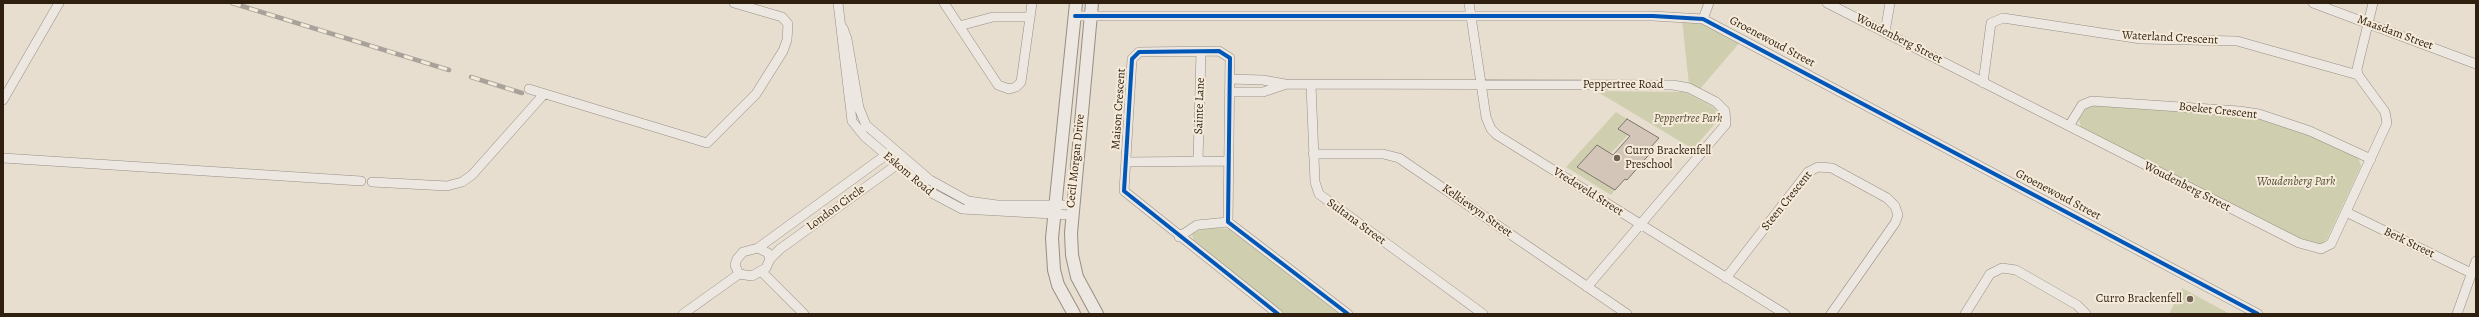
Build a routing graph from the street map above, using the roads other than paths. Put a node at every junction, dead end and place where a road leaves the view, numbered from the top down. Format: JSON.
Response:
{"nodes":[{"id":1,"x":59,"y":3,"type":"edge"},
{"id":2,"x":734,"y":3,"type":"edge"},
{"id":3,"x":838,"y":3,"type":"edge"},
{"id":4,"x":944,"y":3,"type":"edge"},
{"id":5,"x":1032,"y":3,"type":"edge"},
{"id":6,"x":1076,"y":3,"type":"edge"},
{"id":7,"x":1092,"y":3,"type":"edge"},
{"id":8,"x":1469,"y":3,"type":"edge"},
{"id":9,"x":1709,"y":3,"type":"edge"},
{"id":10,"x":1827,"y":3,"type":"edge"},
{"id":11,"x":1890,"y":3,"type":"edge"},
{"id":12,"x":2313,"y":3,"type":"edge"},
{"id":13,"x":2373,"y":3,"type":"edge"},
{"id":14,"x":1075,"y":16,"type":"junction"},
{"id":15,"x":1090,"y":16,"type":"junction"},
{"id":16,"x":1471,"y":16,"type":"junction"},
{"id":17,"x":1030,"y":17,"type":"junction"},
{"id":18,"x":1703,"y":19,"type":"junction"},
{"id":19,"x":2368,"y":23,"type":"junction"},
{"id":20,"x":959,"y":26,"type":"junction"},
{"id":21,"x":1885,"y":32,"type":"junction"},
{"id":22,"x":1202,"y":51,"type":"junction"},
{"id":23,"x":2476,"y":64,"type":"edge"},
{"id":24,"x":2358,"y":75,"type":"junction"},
{"id":25,"x":1230,"y":79,"type":"junction"},
{"id":26,"x":1983,"y":83,"type":"junction"},
{"id":27,"x":1285,"y":84,"type":"junction"},
{"id":28,"x":1481,"y":84,"type":"junction"},
{"id":29,"x":1311,"y":85,"type":"junction"},
{"id":30,"x":529,"y":89,"type":"dead end"},
{"id":31,"x":1230,"y":92,"type":"junction"},
{"id":32,"x":544,"y":94,"type":"junction"},
{"id":33,"x":3,"y":100,"type":"edge"},
{"id":34,"x":2069,"y":126,"type":"junction"},
{"id":35,"x":890,"y":153,"type":"junction"},
{"id":36,"x":1313,"y":154,"type":"junction"},
{"id":37,"x":3,"y":158,"type":"edge"},
{"id":38,"x":2371,"y":159,"type":"junction"},
{"id":39,"x":901,"y":161,"type":"junction"},
{"id":40,"x":1198,"y":161,"type":"junction"},
{"id":41,"x":1229,"y":161,"type":"junction"},
{"id":42,"x":1126,"y":162,"type":"junction"},
{"id":43,"x":361,"y":181,"type":"dead end"},
{"id":44,"x":372,"y":182,"type":"dead end"},
{"id":45,"x":1055,"y":209,"type":"junction"},
{"id":46,"x":1072,"y":210,"type":"junction"},
{"id":47,"x":2346,"y":212,"type":"junction"},
{"id":48,"x":1228,"y":222,"type":"junction"},
{"id":49,"x":1640,"y":224,"type":"junction"},
{"id":50,"x":1179,"y":237,"type":"junction"},
{"id":51,"x":758,"y":248,"type":"junction"},
{"id":52,"x":770,"y":259,"type":"junction"},
{"id":53,"x":2476,"y":261,"type":"edge"},
{"id":54,"x":762,"y":272,"type":"junction"},
{"id":55,"x":739,"y":274,"type":"junction"},
{"id":56,"x":2471,"y":274,"type":"junction"},
{"id":57,"x":1726,"y":278,"type":"junction"},
{"id":58,"x":1587,"y":287,"type":"junction"},
{"id":59,"x":683,"y":314,"type":"edge"},
{"id":60,"x":804,"y":314,"type":"edge"},
{"id":61,"x":1074,"y":314,"type":"edge"},
{"id":62,"x":1097,"y":314,"type":"edge"},
{"id":63,"x":1278,"y":314,"type":"edge"},
{"id":64,"x":1348,"y":314,"type":"edge"},
{"id":65,"x":1484,"y":314,"type":"edge"},
{"id":66,"x":1627,"y":314,"type":"edge"},
{"id":67,"x":1784,"y":314,"type":"edge"},
{"id":68,"x":1831,"y":314,"type":"edge"},
{"id":69,"x":1965,"y":314,"type":"edge"},
{"id":70,"x":2086,"y":314,"type":"edge"},
{"id":71,"x":2258,"y":314,"type":"edge"},
{"id":72,"x":2457,"y":314,"type":"edge"}],
"edges":[{"from":1,"to":33,"type":"street"},
{"from":2,"to":32,"type":"street"},
{"from":3,"to":35,"type":"street","name":"Eskom Road"},
{"from":4,"to":20,"type":"street"},
{"from":5,"to":17,"type":"street"},
{"from":6,"to":14,"type":"street","name":"Cecil Morgan Drive"},
{"from":7,"to":15,"type":"street","name":"Cecil Morgan Drive"},
{"from":8,"to":16,"type":"street","name":"Vredeveld Street"},
{"from":9,"to":18,"type":"street"},
{"from":10,"to":21,"type":"street","name":"Woudenberg Street"},
{"from":11,"to":21,"type":"street"},
{"from":12,"to":19,"type":"street","name":"Maasdam Street"},
{"from":13,"to":19,"type":"street"},
{"from":14,"to":15,"type":"street","name":"Groenewoud Street"},
{"from":14,"to":45,"type":"street","name":"Cecil Morgan Drive"},
{"from":15,"to":16,"type":"street","name":"Groenewoud Street"},
{"from":15,"to":46,"type":"street","name":"Cecil Morgan Drive"},
{"from":16,"to":18,"type":"street","name":"Groenewoud Street"},
{"from":16,"to":28,"type":"street","name":"Vredeveld Street"},
{"from":17,"to":20,"type":"street"},
{"from":17,"to":20,"type":"street"},
{"from":18,"to":71,"type":"street","name":"Groenewoud Street"},
{"from":19,"to":23,"type":"street","name":"Maasdam Street"},
{"from":19,"to":24,"type":"street"},
{"from":21,"to":26,"type":"street","name":"Woudenberg Street"},
{"from":22,"to":25,"type":"street","name":"Maison Crescent"},
{"from":22,"to":40,"type":"street","name":"Sainte Lane"},
{"from":22,"to":42,"type":"street","name":"Maison Crescent"},
{"from":24,"to":26,"type":"street","name":"Waterland Crescent"},
{"from":24,"to":38,"type":"street","name":"Woudenberg Street"},
{"from":25,"to":27,"type":"street"},
{"from":25,"to":31,"type":"street","name":"Maison Crescent"},
{"from":26,"to":34,"type":"street","name":"Woudenberg Street"},
{"from":27,"to":29,"type":"street","name":"Peppertree Road"},
{"from":27,"to":31,"type":"street"},
{"from":28,"to":29,"type":"street","name":"Peppertree Road"},
{"from":28,"to":49,"type":"street","name":"Vredeveld Street"},
{"from":28,"to":49,"type":"street","name":"Peppertree Road"},
{"from":29,"to":36,"type":"street","name":"Sultana Street"},
{"from":30,"to":32,"type":"street"},
{"from":31,"to":41,"type":"street","name":"Maison Crescent"},
{"from":32,"to":44,"type":"street"},
{"from":34,"to":38,"type":"street","name":"Boeket Crescent"},
{"from":34,"to":47,"type":"street","name":"Woudenberg Street"},
{"from":35,"to":39,"type":"street","name":"Eskom Road"},
{"from":35,"to":51,"type":"street","name":"London Circle"},
{"from":36,"to":58,"type":"street","name":"Kelkiewyn Street"},
{"from":36,"to":65,"type":"street","name":"Sultana Street"},
{"from":37,"to":43,"type":"street"},
{"from":38,"to":47,"type":"street","name":"Woudenberg Street"},
{"from":39,"to":45,"type":"street","name":"Eskom Road"},
{"from":39,"to":52,"type":"street","name":"London Circle"},
{"from":40,"to":41,"type":"street"},
{"from":40,"to":42,"type":"street"},
{"from":41,"to":48,"type":"street","name":"Maison Crescent"},
{"from":42,"to":50,"type":"street","name":"Maison Crescent"},
{"from":45,"to":46,"type":"street","name":"Eskom Road"},
{"from":45,"to":61,"type":"street","name":"Cecil Morgan Drive"},
{"from":46,"to":62,"type":"street","name":"Cecil Morgan Drive"},
{"from":47,"to":56,"type":"street","name":"Berk Street"},
{"from":48,"to":50,"type":"street"},
{"from":48,"to":64,"type":"street"},
{"from":49,"to":57,"type":"street","name":"Vredeveld Street"},
{"from":49,"to":58,"type":"street","name":"Peppertree Road"},
{"from":50,"to":63,"type":"street","name":"Maison Crescent"},
{"from":51,"to":52,"type":"street"},
{"from":51,"to":55,"type":"street"},
{"from":52,"to":54,"type":"street"},
{"from":53,"to":56,"type":"street"},
{"from":54,"to":55,"type":"street"},
{"from":54,"to":60,"type":"street"},
{"from":55,"to":59,"type":"street"},
{"from":56,"to":72,"type":"street"},
{"from":57,"to":67,"type":"street","name":"Vredeveld Street"},
{"from":57,"to":68,"type":"street","name":"Steen Crescent"},
{"from":58,"to":66,"type":"street","name":"Kelkiewyn Street"},
{"from":69,"to":70,"type":"street"}]}
